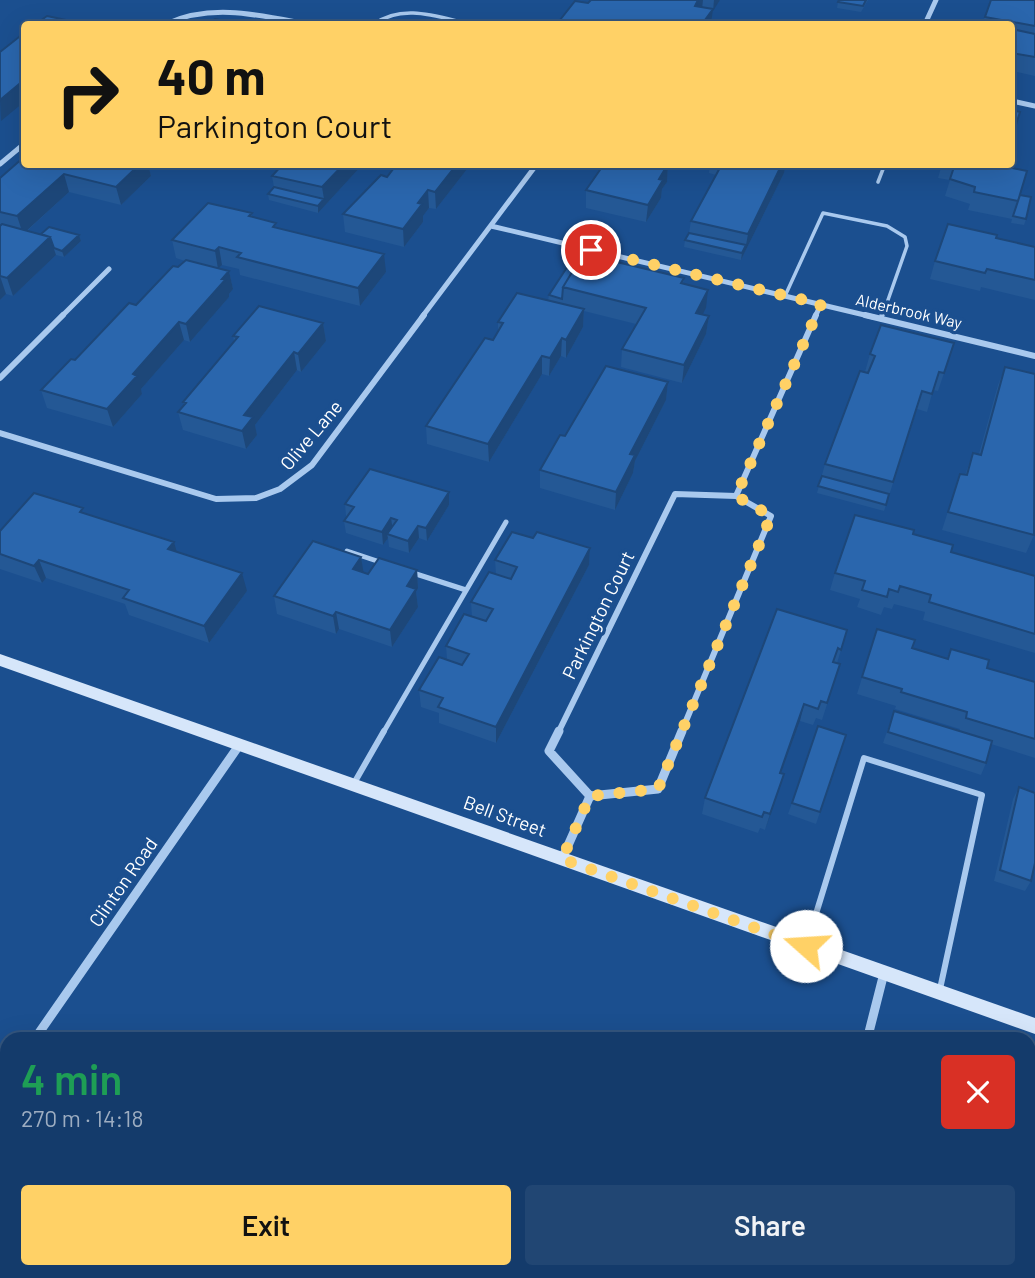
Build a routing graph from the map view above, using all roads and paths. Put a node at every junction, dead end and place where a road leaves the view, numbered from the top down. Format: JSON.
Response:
{"nodes":[{"id":1,"x":936,"y":0,"type":"edge"},
{"id":2,"x":171,"y":21,"type":"edge"},
{"id":3,"x":290,"y":21,"type":"edge"},
{"id":4,"x":378,"y":21,"type":"edge"},
{"id":5,"x":454,"y":21,"type":"edge"},
{"id":6,"x":926,"y":21,"type":"edge"},
{"id":7,"x":1015,"y":102,"type":"edge"},
{"id":8,"x":1035,"y":106,"type":"edge"},
{"id":9,"x":21,"y":146,"type":"edge"},
{"id":10,"x":0,"y":164,"type":"edge"},
{"id":11,"x":534,"y":168,"type":"edge"},
{"id":12,"x":883,"y":168,"type":"edge"},
{"id":13,"x":877,"y":182,"type":"dead end"},
{"id":14,"x":491,"y":226,"type":"junction"},
{"id":15,"x":109,"y":269,"type":"dead end"},
{"id":16,"x":785,"y":296,"type":"junction"},
{"id":17,"x":821,"y":304,"type":"junction"},
{"id":18,"x":881,"y":319,"type":"junction"},
{"id":19,"x":1035,"y":356,"type":"edge"},
{"id":20,"x":0,"y":378,"type":"edge"},
{"id":21,"x":0,"y":433,"type":"edge"},
{"id":22,"x":736,"y":496,"type":"junction"},
{"id":23,"x":506,"y":522,"type":"dead end"},
{"id":24,"x":347,"y":551,"type":"edge"},
{"id":25,"x":387,"y":564,"type":"edge"},
{"id":26,"x":400,"y":568,"type":"edge"},
{"id":27,"x":466,"y":590,"type":"junction"},
{"id":28,"x":0,"y":660,"type":"edge"},
{"id":29,"x":240,"y":744,"type":"junction"},
{"id":30,"x":353,"y":785,"type":"junction"},
{"id":31,"x":590,"y":796,"type":"junction"},
{"id":32,"x":562,"y":859,"type":"junction"},
{"id":33,"x":806,"y":946,"type":"junction"},
{"id":34,"x":884,"y":973,"type":"junction"},
{"id":35,"x":939,"y":992,"type":"junction"},
{"id":36,"x":1035,"y":1026,"type":"edge"},
{"id":37,"x":40,"y":1032,"type":"edge"},
{"id":38,"x":869,"y":1032,"type":"edge"}],
"edges":[{"from":1,"to":6,"type":"street"},
{"from":2,"to":3,"type":"street"},
{"from":4,"to":5,"type":"lane"},
{"from":7,"to":8,"type":"street"},
{"from":9,"to":10,"type":"street"},
{"from":11,"to":14,"type":"street","name":"Olive Lane"},
{"from":12,"to":13,"type":"lane"},
{"from":14,"to":16,"type":"street","name":"Alderbrook Way"},
{"from":14,"to":21,"type":"street","name":"Olive Lane"},
{"from":15,"to":20,"type":"street"},
{"from":16,"to":17,"type":"street","name":"Alderbrook Way"},
{"from":16,"to":18,"type":"lane"},
{"from":17,"to":18,"type":"street","name":"Alderbrook Way"},
{"from":17,"to":22,"type":"street"},
{"from":18,"to":19,"type":"street","name":"Alderbrook Way"},
{"from":22,"to":31,"type":"street","name":"Parkington Court"},
{"from":22,"to":31,"type":"street","name":"Parkington Court"},
{"from":23,"to":27,"type":"lane"},
{"from":24,"to":25,"type":"lane"},
{"from":26,"to":27,"type":"lane"},
{"from":27,"to":30,"type":"lane"},
{"from":28,"to":29,"type":"street","name":"Bell Street"},
{"from":29,"to":30,"type":"street","name":"Bell Street"},
{"from":29,"to":37,"type":"street","name":"Clinton Road"},
{"from":30,"to":32,"type":"street","name":"Bell Street"},
{"from":31,"to":32,"type":"street"},
{"from":32,"to":33,"type":"street","name":"Bell Street"},
{"from":33,"to":34,"type":"street","name":"Bell Street"},
{"from":33,"to":35,"type":"lane"},
{"from":34,"to":35,"type":"street","name":"Bell Street"},
{"from":34,"to":38,"type":"street"},
{"from":35,"to":36,"type":"street","name":"Bell Street"}]}
